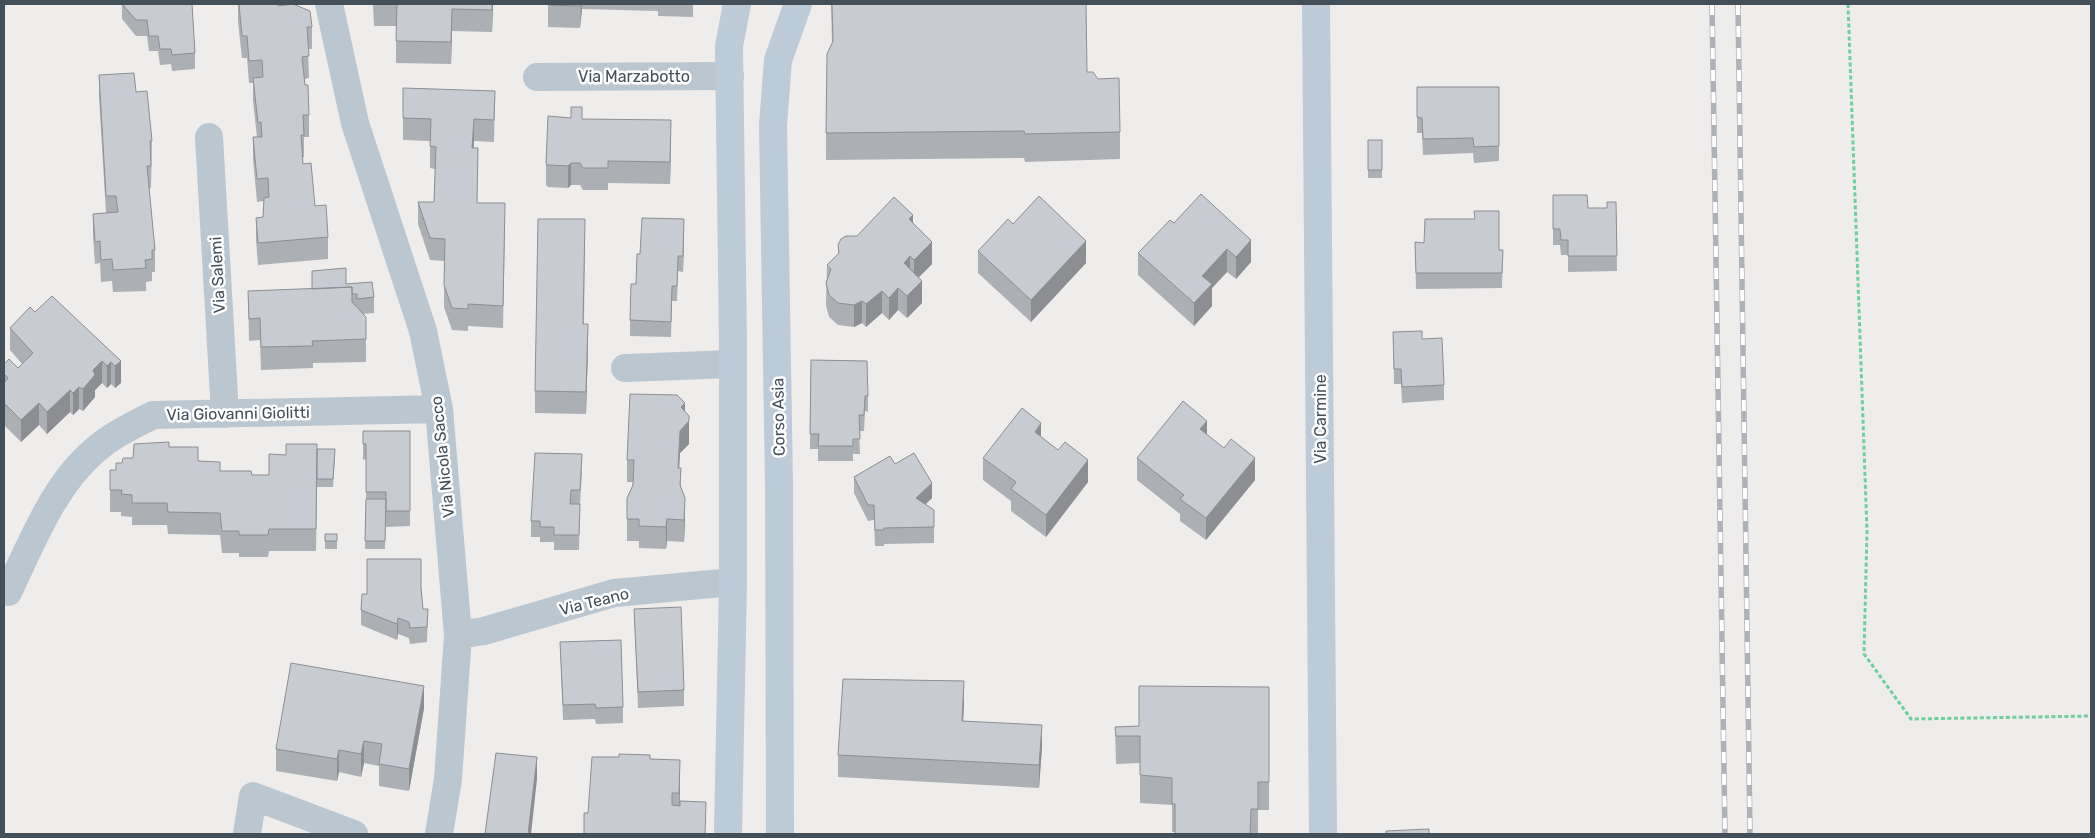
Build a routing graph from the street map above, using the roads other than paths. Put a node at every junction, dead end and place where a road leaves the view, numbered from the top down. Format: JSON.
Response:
{"nodes":[{"id":1,"x":329,"y":4,"type":"edge"},
{"id":2,"x":737,"y":4,"type":"edge"},
{"id":3,"x":798,"y":4,"type":"edge"},
{"id":4,"x":1316,"y":4,"type":"edge"},
{"id":5,"x":730,"y":76,"type":"junction"},
{"id":6,"x":537,"y":77,"type":"dead end"},
{"id":7,"x":209,"y":137,"type":"dead end"},
{"id":8,"x":733,"y":364,"type":"junction"},
{"id":9,"x":624,"y":368,"type":"dead end"},
{"id":10,"x":439,"y":409,"type":"junction"},
{"id":11,"x":225,"y":414,"type":"junction"},
{"id":12,"x":733,"y":582,"type":"junction"},
{"id":13,"x":8,"y":592,"type":"dead end"},
{"id":14,"x":458,"y":635,"type":"junction"},
{"id":15,"x":247,"y":834,"type":"edge"},
{"id":16,"x":354,"y":834,"type":"edge"},
{"id":17,"x":439,"y":834,"type":"edge"},
{"id":18,"x":728,"y":834,"type":"edge"},
{"id":19,"x":780,"y":834,"type":"edge"},
{"id":20,"x":1323,"y":834,"type":"edge"}],
"edges":[{"from":1,"to":10,"type":"street","name":"Via Nicola Sacco"},
{"from":2,"to":5,"type":"street"},
{"from":3,"to":19,"type":"street","name":"Corso Asia"},
{"from":4,"to":20,"type":"street","name":"Via Carmine"},
{"from":5,"to":6,"type":"street","name":"Via Marzabotto"},
{"from":5,"to":8,"type":"street"},
{"from":7,"to":11,"type":"street","name":"Via Salemi"},
{"from":8,"to":9,"type":"street"},
{"from":8,"to":12,"type":"street"},
{"from":10,"to":11,"type":"street","name":"Via Giovanni Giolitti"},
{"from":10,"to":14,"type":"street","name":"Via Nicola Sacco"},
{"from":11,"to":13,"type":"street","name":"Via Giovanni Giolitti"},
{"from":12,"to":14,"type":"street","name":"Via Teano"},
{"from":12,"to":18,"type":"street"},
{"from":14,"to":17,"type":"street","name":"Via Nicola Sacco"},
{"from":15,"to":16,"type":"street"}]}
